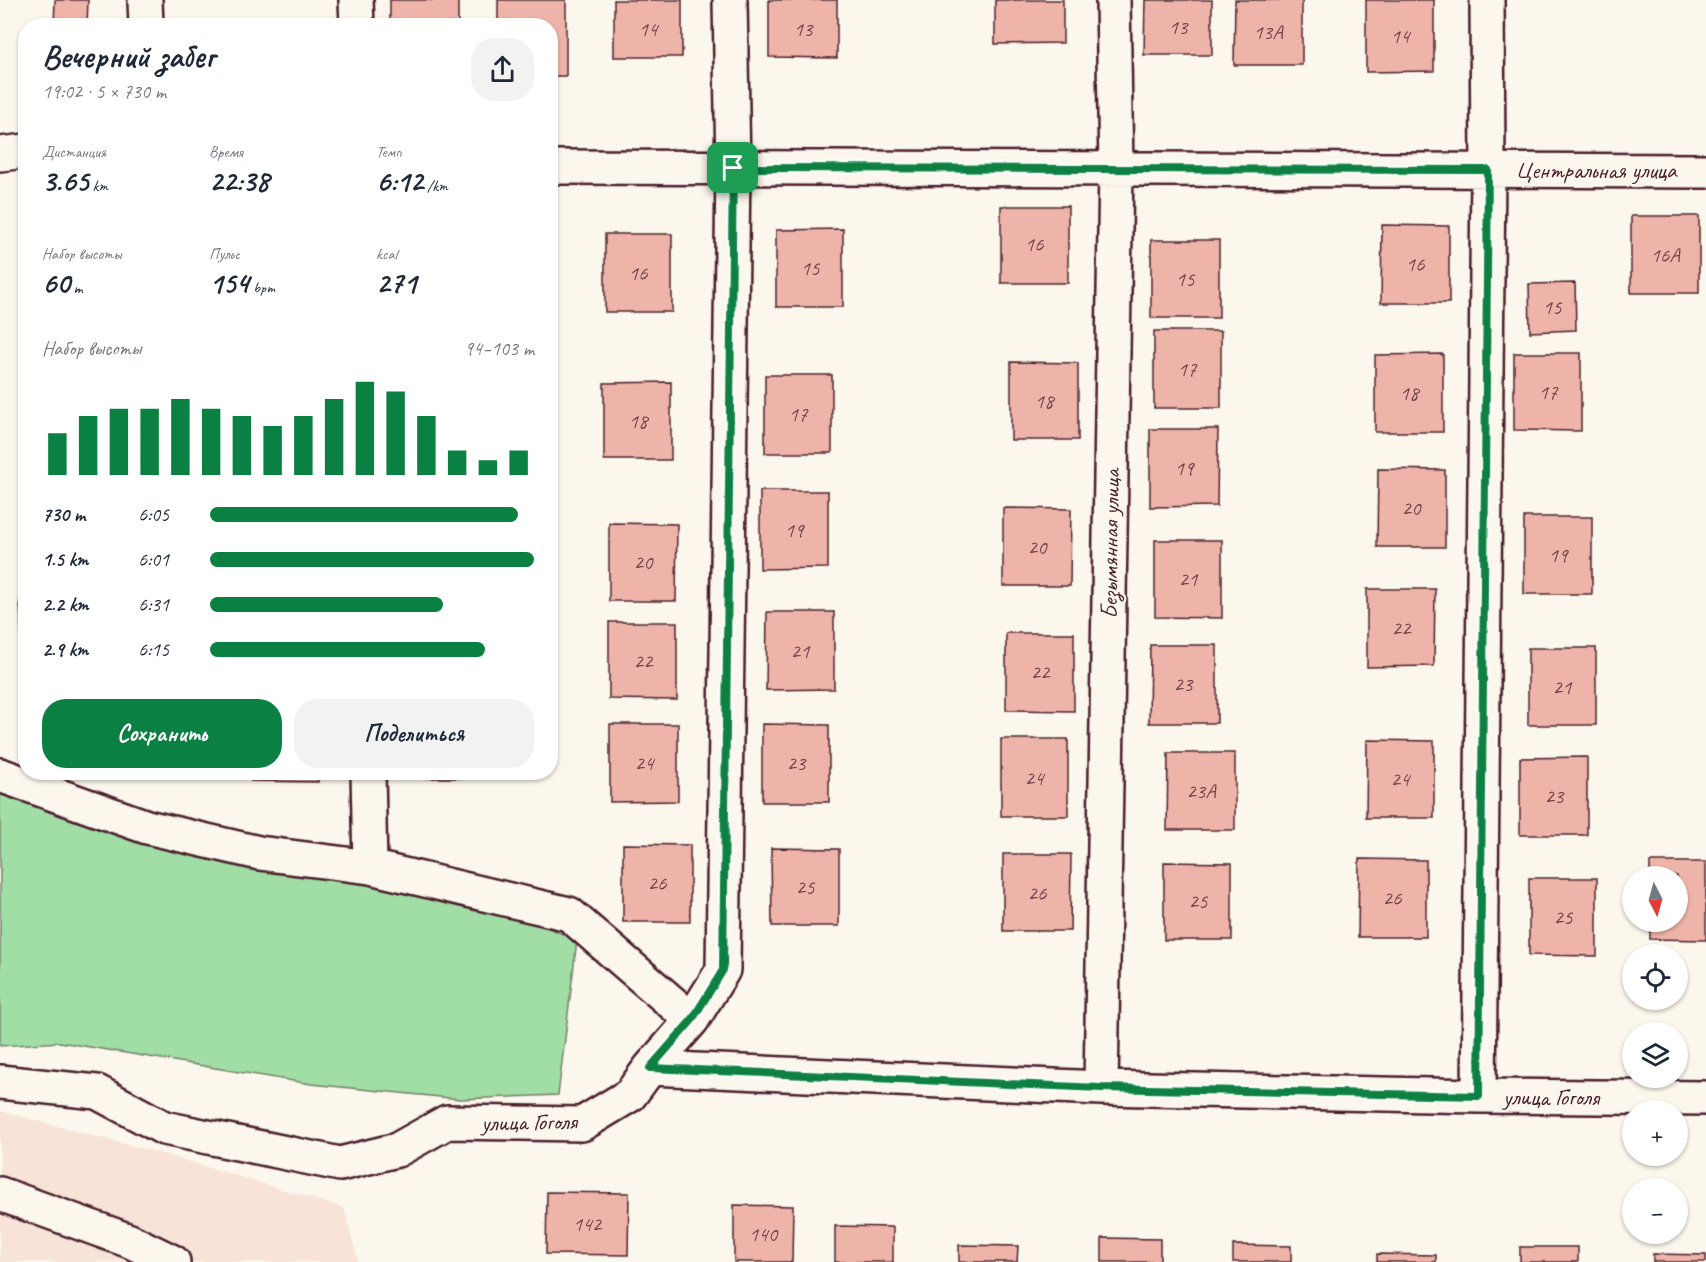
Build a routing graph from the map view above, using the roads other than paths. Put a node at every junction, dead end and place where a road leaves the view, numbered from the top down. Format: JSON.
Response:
{"nodes":[{"id":1,"x":145,"y":0,"type":"edge"},
{"id":2,"x":356,"y":0,"type":"edge"},
{"id":3,"x":730,"y":0,"type":"edge"},
{"id":4,"x":1113,"y":0,"type":"edge"},
{"id":5,"x":1487,"y":0,"type":"edge"},
{"id":6,"x":146,"y":18,"type":"edge"},
{"id":7,"x":357,"y":18,"type":"edge"},
{"id":8,"x":18,"y":152,"type":"edge"},
{"id":9,"x":0,"y":154,"type":"edge"},
{"id":10,"x":558,"y":167,"type":"edge"},
{"id":11,"x":733,"y":168,"type":"junction"},
{"id":12,"x":1116,"y":169,"type":"junction"},
{"id":13,"x":1488,"y":170,"type":"junction"},
{"id":14,"x":1706,"y":171,"type":"edge"},
{"id":15,"x":0,"y":775,"type":"edge"},
{"id":16,"x":368,"y":780,"type":"edge"},
{"id":17,"x":369,"y":867,"type":"junction"},
{"id":18,"x":692,"y":1020,"type":"junction"},
{"id":19,"x":650,"y":1068,"type":"junction"},
{"id":20,"x":0,"y":1082,"type":"edge"},
{"id":21,"x":1101,"y":1088,"type":"junction"},
{"id":22,"x":1479,"y":1096,"type":"junction"},
{"id":23,"x":1706,"y":1098,"type":"edge"},
{"id":24,"x":0,"y":1194,"type":"edge"},
{"id":25,"x":173,"y":1262,"type":"edge"}],
"edges":[{"from":1,"to":6,"type":"street"},
{"from":2,"to":7,"type":"street"},
{"from":3,"to":11,"type":"street"},
{"from":4,"to":12,"type":"street","name":"Безымянная улица"},
{"from":5,"to":13,"type":"street"},
{"from":8,"to":9,"type":"street"},
{"from":10,"to":11,"type":"street","name":"Центральная улица"},
{"from":11,"to":12,"type":"street","name":"Центральная улица"},
{"from":11,"to":18,"type":"street"},
{"from":12,"to":13,"type":"street","name":"Центральная улица"},
{"from":12,"to":21,"type":"street","name":"Безымянная улица"},
{"from":13,"to":14,"type":"street","name":"Центральная улица"},
{"from":13,"to":22,"type":"street"},
{"from":15,"to":17,"type":"street"},
{"from":16,"to":17,"type":"street"},
{"from":17,"to":18,"type":"street"},
{"from":18,"to":19,"type":"street"},
{"from":19,"to":20,"type":"street","name":"улица Гоголя"},
{"from":19,"to":21,"type":"street","name":"улица Гоголя"},
{"from":21,"to":22,"type":"street","name":"улица Гоголя"},
{"from":22,"to":23,"type":"street","name":"улица Гоголя"},
{"from":24,"to":25,"type":"street"}]}
